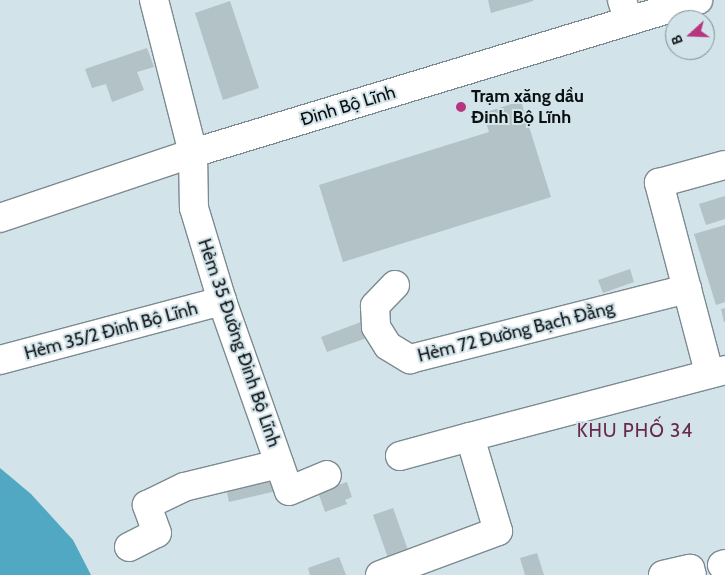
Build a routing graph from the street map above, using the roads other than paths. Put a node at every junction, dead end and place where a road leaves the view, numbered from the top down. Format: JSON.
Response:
{"nodes":[{"id":1,"x":154,"y":0,"type":"edge"},
{"id":2,"x":698,"y":0,"type":"edge"},
{"id":3,"x":625,"y":10,"type":"edge"},
{"id":4,"x":194,"y":153,"type":"junction"},
{"id":5,"x":725,"y":164,"type":"edge"},
{"id":6,"x":0,"y":218,"type":"edge"},
{"id":7,"x":395,"y":285,"type":"dead end"},
{"id":8,"x":687,"y":289,"type":"junction"},
{"id":9,"x":222,"y":301,"type":"junction"},
{"id":10,"x":0,"y":360,"type":"edge"},
{"id":11,"x":717,"y":371,"type":"edge"},
{"id":12,"x":470,"y":436,"type":"junction"},
{"id":13,"x":400,"y":456,"type":"dead end"},
{"id":14,"x":279,"y":464,"type":"junction"},
{"id":15,"x":327,"y":475,"type":"dead end"},
{"id":16,"x":129,"y":547,"type":"dead end"},
{"id":17,"x":380,"y":575,"type":"edge"},
{"id":18,"x":663,"y":575,"type":"edge"},
{"id":19,"x":692,"y":575,"type":"edge"}],
"edges":[{"from":1,"to":4,"type":"main road","name":"Hẻm 35 Đường Đinh Bộ Lĩnh"},
{"from":2,"to":3,"type":"main road","name":"Đinh Bộ Lĩnh"},
{"from":3,"to":4,"type":"main road","name":"Đinh Bộ Lĩnh"},
{"from":4,"to":6,"type":"main road","name":"Đinh Bộ Lĩnh"},
{"from":4,"to":9,"type":"main road","name":"Hẻm 35 Đường Đinh Bộ Lĩnh"},
{"from":5,"to":8,"type":"main road"},
{"from":7,"to":8,"type":"main road","name":"Hẻm 72 Đường Bạch Đằng"},
{"from":8,"to":11,"type":"main road"},
{"from":9,"to":10,"type":"main road","name":"Hẻm 35/2 Đinh Bộ Lĩnh"},
{"from":9,"to":14,"type":"main road","name":"Hẻm 35 Đường Đinh Bộ Lĩnh"},
{"from":11,"to":12,"type":"main road"},
{"from":12,"to":13,"type":"main road"},
{"from":12,"to":17,"type":"main road"},
{"from":14,"to":15,"type":"main road","name":"Hẻm 35 Đường Đinh Bộ Lĩnh"},
{"from":14,"to":16,"type":"main road"},
{"from":18,"to":19,"type":"main road"}]}
